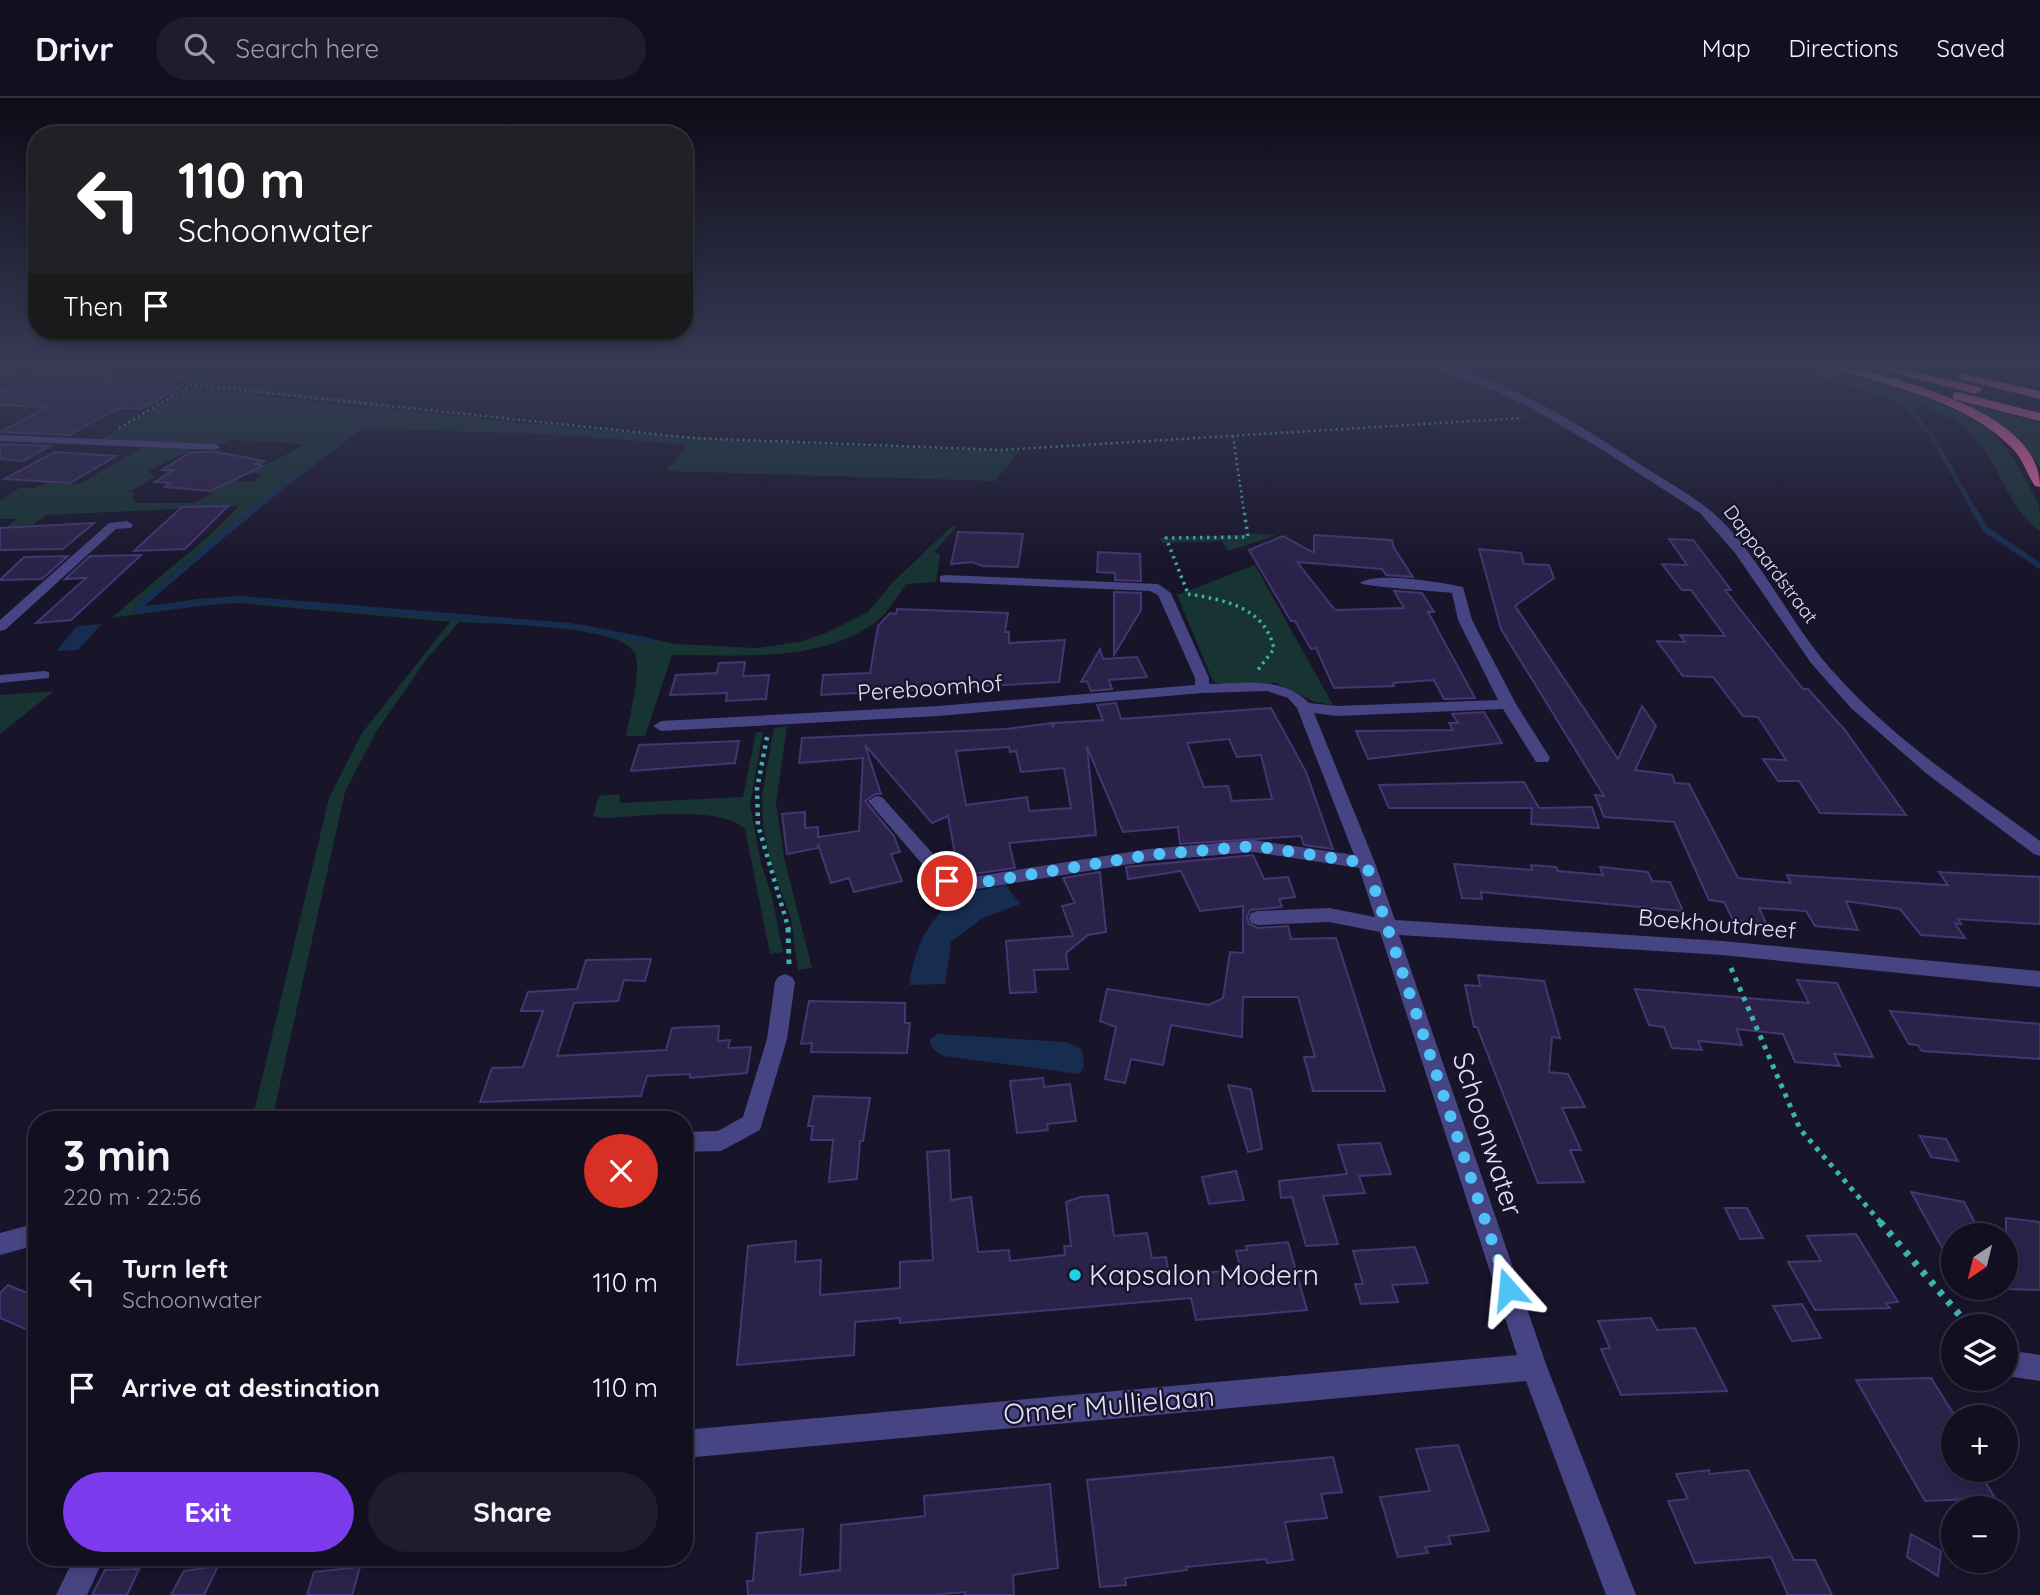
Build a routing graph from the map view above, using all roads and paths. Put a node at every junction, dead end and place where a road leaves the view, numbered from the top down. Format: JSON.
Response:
{"nodes":[{"id":1,"x":108,"y":434,"type":"edge"},
{"id":2,"x":650,"y":434,"type":"edge"},
{"id":3,"x":1267,"y":434,"type":"edge"},
{"id":4,"x":1579,"y":434,"type":"edge"},
{"id":5,"x":2003,"y":434,"type":"edge"},
{"id":6,"x":1233,"y":436,"type":"junction"},
{"id":7,"x":0,"y":438,"type":"edge"},
{"id":8,"x":91,"y":444,"type":"junction"},
{"id":9,"x":215,"y":447,"type":"dead end"},
{"id":10,"x":2040,"y":482,"type":"edge"},
{"id":11,"x":127,"y":526,"type":"dead end"},
{"id":12,"x":1454,"y":572,"type":"dead end"},
{"id":13,"x":946,"y":579,"type":"dead end"},
{"id":14,"x":1367,"y":583,"type":"dead end"},
{"id":15,"x":1458,"y":590,"type":"junction"},
{"id":16,"x":1188,"y":594,"type":"junction"},
{"id":17,"x":1192,"y":606,"type":"dead end"},
{"id":18,"x":0,"y":627,"type":"edge"},
{"id":19,"x":1261,"y":667,"type":"dead end"},
{"id":20,"x":44,"y":675,"type":"dead end"},
{"id":21,"x":0,"y":679,"type":"edge"},
{"id":22,"x":1202,"y":689,"type":"junction"},
{"id":23,"x":1508,"y":704,"type":"junction"},
{"id":24,"x":1304,"y":707,"type":"junction"},
{"id":25,"x":769,"y":721,"type":"junction"},
{"id":26,"x":660,"y":726,"type":"dead end"},
{"id":27,"x":1542,"y":758,"type":"dead end"},
{"id":28,"x":876,"y":801,"type":"dead end"},
{"id":29,"x":2040,"y":850,"type":"edge"},
{"id":30,"x":1366,"y":863,"type":"junction"},
{"id":31,"x":1258,"y":918,"type":"dead end"},
{"id":32,"x":1389,"y":927,"type":"junction"},
{"id":33,"x":1723,"y":948,"type":"junction"},
{"id":34,"x":2040,"y":979,"type":"edge"},
{"id":35,"x":785,"y":982,"type":"joint"},
{"id":36,"x":693,"y":1142,"type":"edge"},
{"id":37,"x":28,"y":1236,"type":"edge"},
{"id":38,"x":0,"y":1244,"type":"edge"},
{"id":39,"x":1959,"y":1314,"type":"edge"},
{"id":40,"x":2018,"y":1365,"type":"edge"},
{"id":41,"x":1534,"y":1367,"type":"junction"},
{"id":42,"x":2040,"y":1368,"type":"edge"},
{"id":43,"x":693,"y":1443,"type":"edge"},
{"id":44,"x":85,"y":1566,"type":"edge"},
{"id":45,"x":71,"y":1595,"type":"edge"},
{"id":46,"x":1621,"y":1595,"type":"edge"}],
"edges":[{"from":1,"to":8,"type":"path"},
{"from":2,"to":6,"type":"path"},
{"from":3,"to":6,"type":"path"},
{"from":4,"to":29,"type":"street","name":"Dappaardstraat"},
{"from":5,"to":10,"type":"highway"},
{"from":6,"to":16,"type":"path"},
{"from":7,"to":8,"type":"street"},
{"from":8,"to":9,"type":"street"},
{"from":11,"to":18,"type":"street"},
{"from":12,"to":15,"type":"street"},
{"from":13,"to":22,"type":"street"},
{"from":14,"to":15,"type":"street"},
{"from":15,"to":23,"type":"street"},
{"from":16,"to":17,"type":"path"},
{"from":16,"to":19,"type":"path"},
{"from":20,"to":21,"type":"street"},
{"from":22,"to":24,"type":"street","name":"Pereboomhof"},
{"from":22,"to":25,"type":"street","name":"Pereboomhof"},
{"from":23,"to":24,"type":"street","name":"Pereboomhof"},
{"from":23,"to":27,"type":"street"},
{"from":24,"to":30,"type":"street"},
{"from":25,"to":26,"type":"street","name":"Pereboomhof"},
{"from":25,"to":35,"type":"path"},
{"from":28,"to":30,"type":"street"},
{"from":30,"to":32,"type":"street","name":"Schoonwater"},
{"from":31,"to":32,"type":"street"},
{"from":32,"to":33,"type":"street","name":"Boekhoutdreef"},
{"from":32,"to":41,"type":"street","name":"Schoonwater"},
{"from":33,"to":34,"type":"street","name":"Boekhoutdreef"},
{"from":33,"to":39,"type":"path"},
{"from":35,"to":36,"type":"street"},
{"from":37,"to":38,"type":"street"},
{"from":40,"to":42,"type":"street"},
{"from":41,"to":43,"type":"street","name":"Omer Mullielaan"},
{"from":41,"to":46,"type":"street","name":"Schoonwater"},
{"from":44,"to":45,"type":"street"}]}
